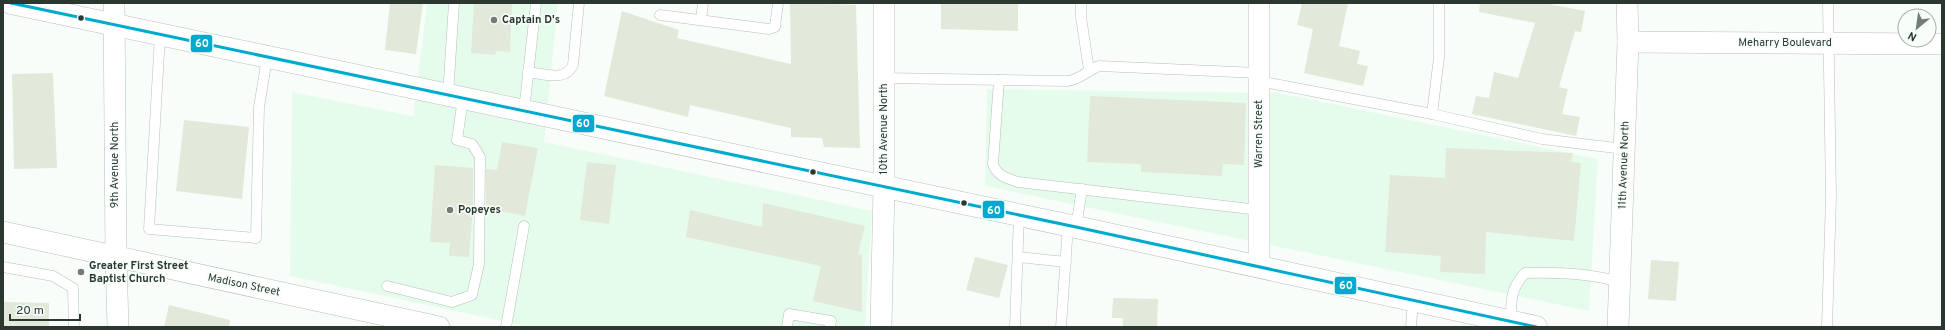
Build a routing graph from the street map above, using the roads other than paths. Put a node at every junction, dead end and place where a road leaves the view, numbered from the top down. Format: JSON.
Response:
{"nodes":[{"id":1,"x":11,"y":3,"type":"edge"},
{"id":2,"x":114,"y":3,"type":"edge"},
{"id":3,"x":454,"y":3,"type":"edge"},
{"id":4,"x":536,"y":3,"type":"edge"},
{"id":5,"x":579,"y":3,"type":"edge"},
{"id":6,"x":703,"y":3,"type":"edge"},
{"id":7,"x":778,"y":3,"type":"edge"},
{"id":8,"x":884,"y":3,"type":"edge"},
{"id":9,"x":1081,"y":3,"type":"edge"},
{"id":10,"x":1259,"y":3,"type":"edge"},
{"id":11,"x":1439,"y":3,"type":"edge"},
{"id":12,"x":1628,"y":3,"type":"edge"},
{"id":13,"x":1828,"y":3,"type":"edge"},
{"id":14,"x":660,"y":15,"type":"dead end"},
{"id":15,"x":701,"y":20,"type":"junction"},
{"id":16,"x":114,"y":26,"type":"junction"},
{"id":17,"x":160,"y":35,"type":"junction"},
{"id":18,"x":1628,"y":42,"type":"junction"},
{"id":19,"x":1829,"y":44,"type":"junction"},
{"id":20,"x":1942,"y":44,"type":"edge"},
{"id":21,"x":267,"y":58,"type":"junction"},
{"id":22,"x":1089,"y":70,"type":"junction"},
{"id":23,"x":528,"y":72,"type":"junction"},
{"id":24,"x":1259,"y":77,"type":"junction"},
{"id":25,"x":884,"y":78,"type":"junction"},
{"id":26,"x":999,"y":80,"type":"junction"},
{"id":27,"x":456,"y":97,"type":"junction"},
{"id":28,"x":524,"y":111,"type":"junction"},
{"id":29,"x":1432,"y":114,"type":"junction"},
{"id":30,"x":1624,"y":149,"type":"junction"},
{"id":31,"x":884,"y":186,"type":"junction"},
{"id":32,"x":1082,"y":189,"type":"junction"},
{"id":33,"x":1259,"y":210,"type":"junction"},
{"id":34,"x":1019,"y":214,"type":"junction"},
{"id":35,"x":524,"y":226,"type":"dead end"},
{"id":36,"x":1072,"y":226,"type":"junction"},
{"id":37,"x":3,"y":232,"type":"edge"},
{"id":38,"x":1018,"y":256,"type":"junction"},
{"id":39,"x":116,"y":257,"type":"junction"},
{"id":40,"x":1066,"y":262,"type":"junction"},
{"id":41,"x":1259,"y":266,"type":"junction"},
{"id":42,"x":3,"y":267,"type":"edge"},
{"id":43,"x":1620,"y":282,"type":"junction"},
{"id":44,"x":387,"y":286,"type":"dead end"},
{"id":45,"x":1413,"y":300,"type":"junction"},
{"id":46,"x":830,"y":324,"type":"edge"},
{"id":47,"x":1511,"y":324,"type":"edge"},
{"id":48,"x":74,"y":327,"type":"edge"},
{"id":49,"x":118,"y":327,"type":"edge"},
{"id":50,"x":439,"y":327,"type":"edge"},
{"id":51,"x":506,"y":327,"type":"edge"},
{"id":52,"x":788,"y":327,"type":"edge"},
{"id":53,"x":881,"y":327,"type":"edge"},
{"id":54,"x":1015,"y":327,"type":"edge"},
{"id":55,"x":1061,"y":327,"type":"edge"},
{"id":56,"x":1411,"y":327,"type":"edge"},
{"id":57,"x":1536,"y":327,"type":"edge"},
{"id":58,"x":1618,"y":327,"type":"edge"},
{"id":59,"x":1827,"y":327,"type":"edge"}],
"edges":[{"from":1,"to":16,"type":"main road"},
{"from":2,"to":16,"type":"street","name":"9th Avenue North"},
{"from":3,"to":27,"type":"lane"},
{"from":4,"to":23,"type":"lane"},
{"from":5,"to":23,"type":"lane"},
{"from":6,"to":15,"type":"lane"},
{"from":7,"to":15,"type":"lane"},
{"from":8,"to":25,"type":"street","name":"10th Avenue North"},
{"from":9,"to":22,"type":"lane"},
{"from":10,"to":24,"type":"street","name":"Warren Street"},
{"from":11,"to":29,"type":"lane"},
{"from":12,"to":18,"type":"street","name":"11th Avenue North"},
{"from":13,"to":19,"type":"lane"},
{"from":14,"to":15,"type":"lane"},
{"from":16,"to":17,"type":"main road"},
{"from":16,"to":39,"type":"street","name":"9th Avenue North"},
{"from":17,"to":21,"type":"main road"},
{"from":17,"to":21,"type":"lane"},
{"from":18,"to":19,"type":"street","name":"Meharry Boulevard"},
{"from":18,"to":30,"type":"street","name":"11th Avenue North"},
{"from":19,"to":20,"type":"street","name":"Meharry Boulevard"},
{"from":19,"to":59,"type":"lane"},
{"from":21,"to":27,"type":"main road"},
{"from":22,"to":24,"type":"lane"},
{"from":22,"to":26,"type":"lane"},
{"from":23,"to":28,"type":"lane"},
{"from":24,"to":29,"type":"lane"},
{"from":24,"to":33,"type":"street","name":"Warren Street"},
{"from":25,"to":26,"type":"lane"},
{"from":25,"to":31,"type":"street","name":"10th Avenue North"},
{"from":26,"to":32,"type":"lane"},
{"from":27,"to":28,"type":"main road"},
{"from":27,"to":44,"type":"lane"},
{"from":28,"to":31,"type":"main road"},
{"from":29,"to":30,"type":"lane"},
{"from":30,"to":43,"type":"street","name":"11th Avenue North"},
{"from":31,"to":34,"type":"main road"},
{"from":31,"to":53,"type":"street","name":"10th Avenue North"},
{"from":32,"to":33,"type":"lane"},
{"from":32,"to":36,"type":"lane"},
{"from":33,"to":41,"type":"street","name":"Warren Street"},
{"from":34,"to":36,"type":"main road"},
{"from":34,"to":38,"type":"lane"},
{"from":35,"to":51,"type":"lane"},
{"from":36,"to":40,"type":"lane"},
{"from":36,"to":41,"type":"main road"},
{"from":37,"to":39,"type":"street","name":"Madison Street"},
{"from":38,"to":40,"type":"lane"},
{"from":38,"to":54,"type":"lane"},
{"from":39,"to":49,"type":"street","name":"9th Avenue North"},
{"from":39,"to":50,"type":"street","name":"Madison Street"},
{"from":40,"to":55,"type":"lane"},
{"from":41,"to":45,"type":"main road"},
{"from":42,"to":48,"type":"lane"},
{"from":43,"to":47,"type":"lane"},
{"from":43,"to":58,"type":"street","name":"11th Avenue North"},
{"from":45,"to":47,"type":"main road"},
{"from":45,"to":56,"type":"lane"},
{"from":46,"to":52,"type":"lane"},
{"from":47,"to":57,"type":"main road"}]}
